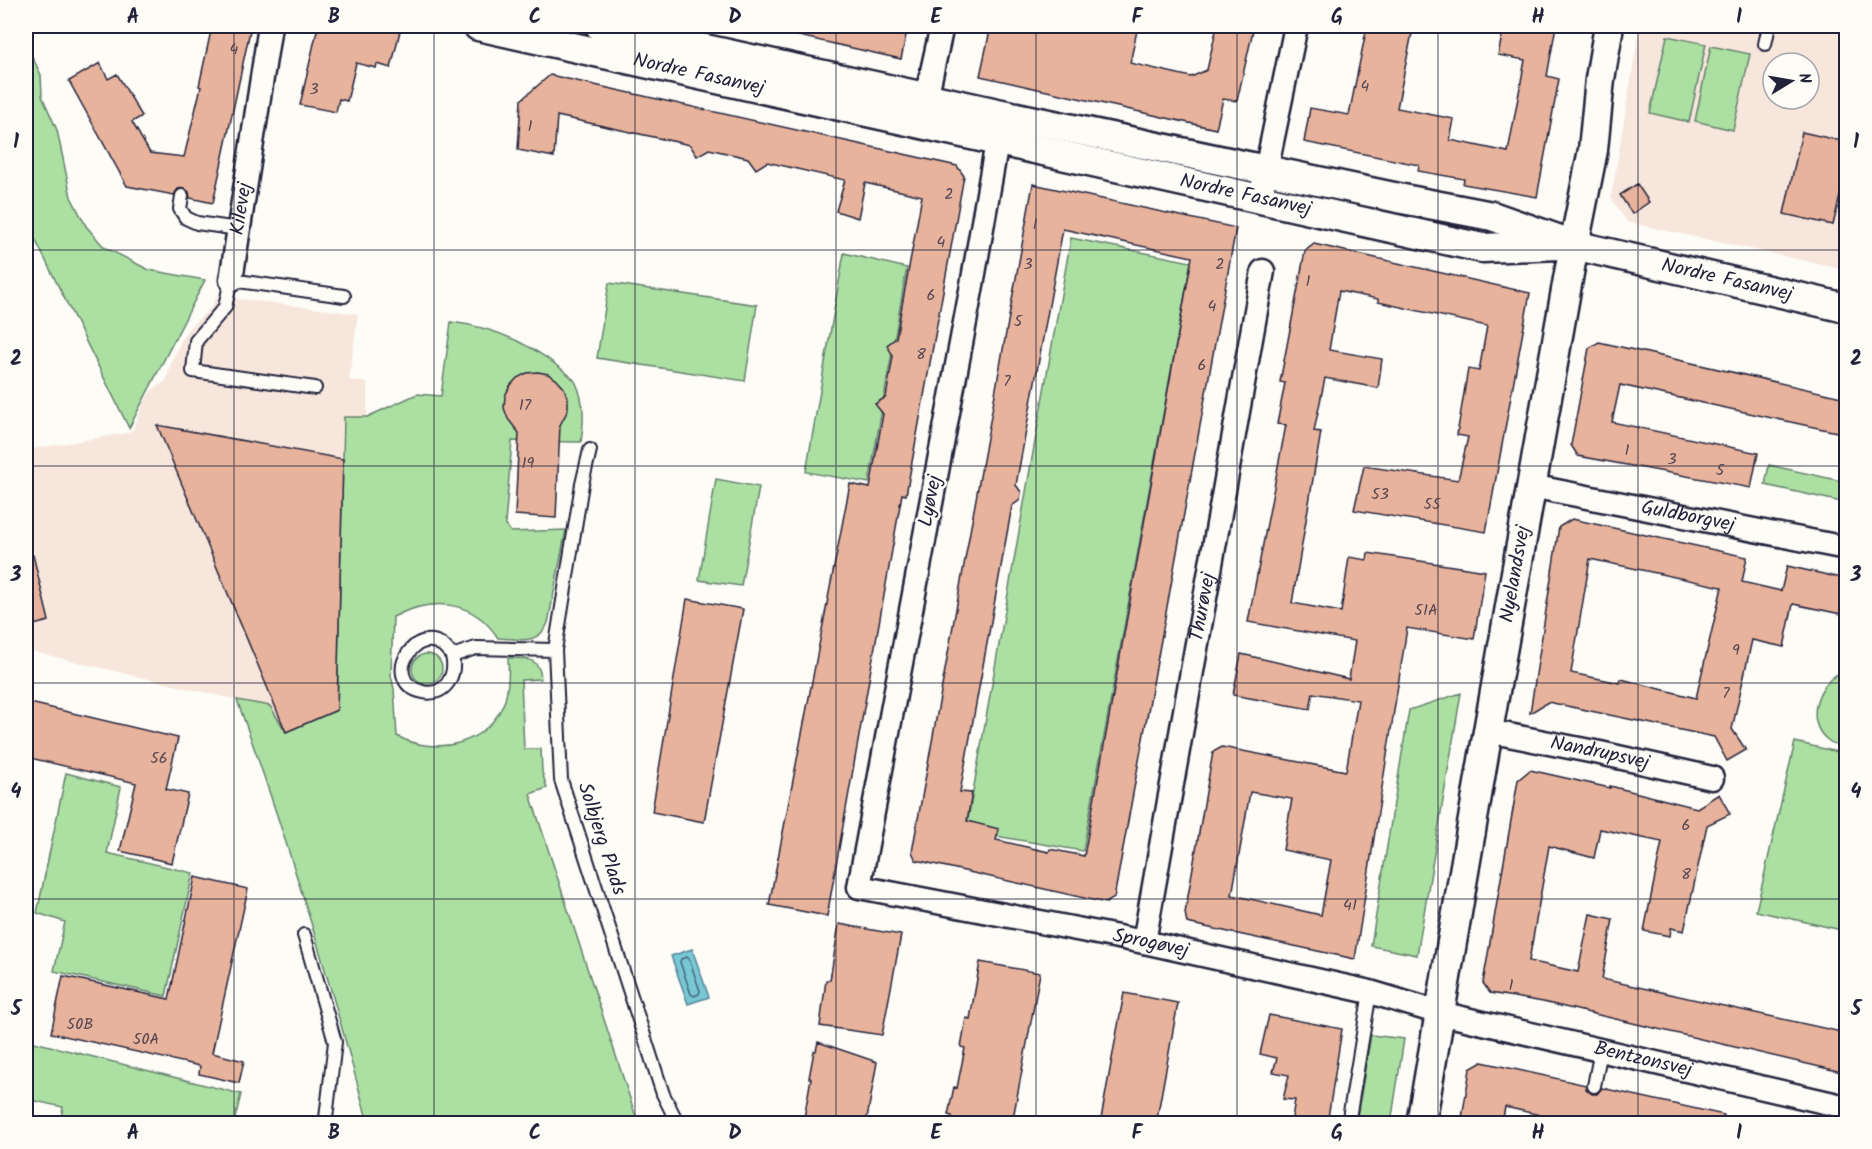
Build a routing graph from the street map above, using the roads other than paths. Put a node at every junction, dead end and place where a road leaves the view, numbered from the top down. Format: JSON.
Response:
{"nodes":[{"id":1,"x":270,"y":26,"type":"edge"},
{"id":2,"x":478,"y":26,"type":"edge"},
{"id":3,"x":942,"y":26,"type":"edge"},
{"id":4,"x":1296,"y":26,"type":"edge"},
{"id":5,"x":1609,"y":26,"type":"edge"},
{"id":6,"x":1769,"y":26,"type":"edge"},
{"id":7,"x":615,"y":34,"type":"edge"},
{"id":8,"x":1765,"y":44,"type":"dead end"},
{"id":9,"x":923,"y":110,"type":"junction"},
{"id":10,"x":1000,"y":127,"type":"junction"},
{"id":11,"x":1266,"y":170,"type":"junction"},
{"id":12,"x":182,"y":196,"type":"dead end"},
{"id":13,"x":1260,"y":198,"type":"junction"},
{"id":14,"x":238,"y":229,"type":"junction"},
{"id":15,"x":1574,"y":245,"type":"junction"},
{"id":16,"x":1263,"y":271,"type":"dead end"},
{"id":17,"x":231,"y":280,"type":"junction"},
{"id":18,"x":344,"y":296,"type":"dead end"},
{"id":19,"x":1846,"y":308,"type":"edge"},
{"id":20,"x":315,"y":388,"type":"dead end"},
{"id":21,"x":590,"y":450,"type":"dead end"},
{"id":22,"x":1531,"y":486,"type":"junction"},
{"id":23,"x":1846,"y":548,"type":"edge"},
{"id":24,"x":555,"y":650,"type":"junction"},
{"id":25,"x":452,"y":656,"type":"junction"},
{"id":26,"x":1488,"y":731,"type":"junction"},
{"id":27,"x":1712,"y":778,"type":"dead end"},
{"id":28,"x":859,"y":887,"type":"joint"},
{"id":29,"x":304,"y":935,"type":"dead end"},
{"id":30,"x":1144,"y":942,"type":"junction"},
{"id":31,"x":1370,"y":992,"type":"junction"},
{"id":32,"x":1440,"y":1013,"type":"junction"},
{"id":33,"x":1601,"y":1050,"type":"junction"},
{"id":34,"x":1594,"y":1086,"type":"dead end"},
{"id":35,"x":1846,"y":1107,"type":"edge"},
{"id":36,"x":327,"y":1124,"type":"edge"},
{"id":37,"x":678,"y":1124,"type":"edge"},
{"id":38,"x":1348,"y":1124,"type":"edge"},
{"id":39,"x":1421,"y":1124,"type":"edge"}],
"edges":[{"from":1,"to":14,"type":"street","name":"Kilevej"},
{"from":2,"to":7,"type":"street","name":"Nordre Fasanvej"},
{"from":3,"to":9,"type":"street"},
{"from":4,"to":11,"type":"street"},
{"from":5,"to":15,"type":"street","name":"Nyelandsvej"},
{"from":6,"to":8,"type":"lane"},
{"from":7,"to":9,"type":"street","name":"Nordre Fasanvej"},
{"from":9,"to":10,"type":"street","name":"Nordre Fasanvej"},
{"from":10,"to":11,"type":"street","name":"Nordre Fasanvej"},
{"from":10,"to":13,"type":"street","name":"Nordre Fasanvej"},
{"from":10,"to":28,"type":"street","name":"Lyøvej"},
{"from":11,"to":13,"type":"street"},
{"from":11,"to":15,"type":"street","name":"Nordre Fasanvej"},
{"from":12,"to":14,"type":"lane"},
{"from":13,"to":15,"type":"street","name":"Nordre Fasanvej"},
{"from":14,"to":17,"type":"street","name":"Kilevej"},
{"from":15,"to":19,"type":"street","name":"Nordre Fasanvej"},
{"from":15,"to":22,"type":"street","name":"Nyelandsvej"},
{"from":16,"to":30,"type":"street","name":"Thurøvej"},
{"from":17,"to":18,"type":"lane"},
{"from":17,"to":20,"type":"lane"},
{"from":21,"to":24,"type":"lane","name":"Solbjerg Plads"},
{"from":22,"to":23,"type":"street","name":"Guldborgvej"},
{"from":22,"to":26,"type":"street","name":"Nyelandsvej"},
{"from":24,"to":25,"type":"lane"},
{"from":24,"to":37,"type":"lane","name":"Solbjerg Plads"},
{"from":25,"to":25,"type":"lane"},
{"from":26,"to":27,"type":"street","name":"Nandrupsvej"},
{"from":26,"to":32,"type":"street","name":"Nyelandsvej"},
{"from":28,"to":30,"type":"street","name":"Sprogøvej"},
{"from":29,"to":36,"type":"lane"},
{"from":30,"to":31,"type":"street","name":"Sprogøvej"},
{"from":31,"to":32,"type":"street","name":"Sprogøvej"},
{"from":31,"to":38,"type":"lane"},
{"from":32,"to":33,"type":"street","name":"Bentzonsvej"},
{"from":32,"to":39,"type":"street","name":"Nyelandsvej"},
{"from":33,"to":34,"type":"lane"},
{"from":33,"to":35,"type":"street","name":"Bentzonsvej"}]}
